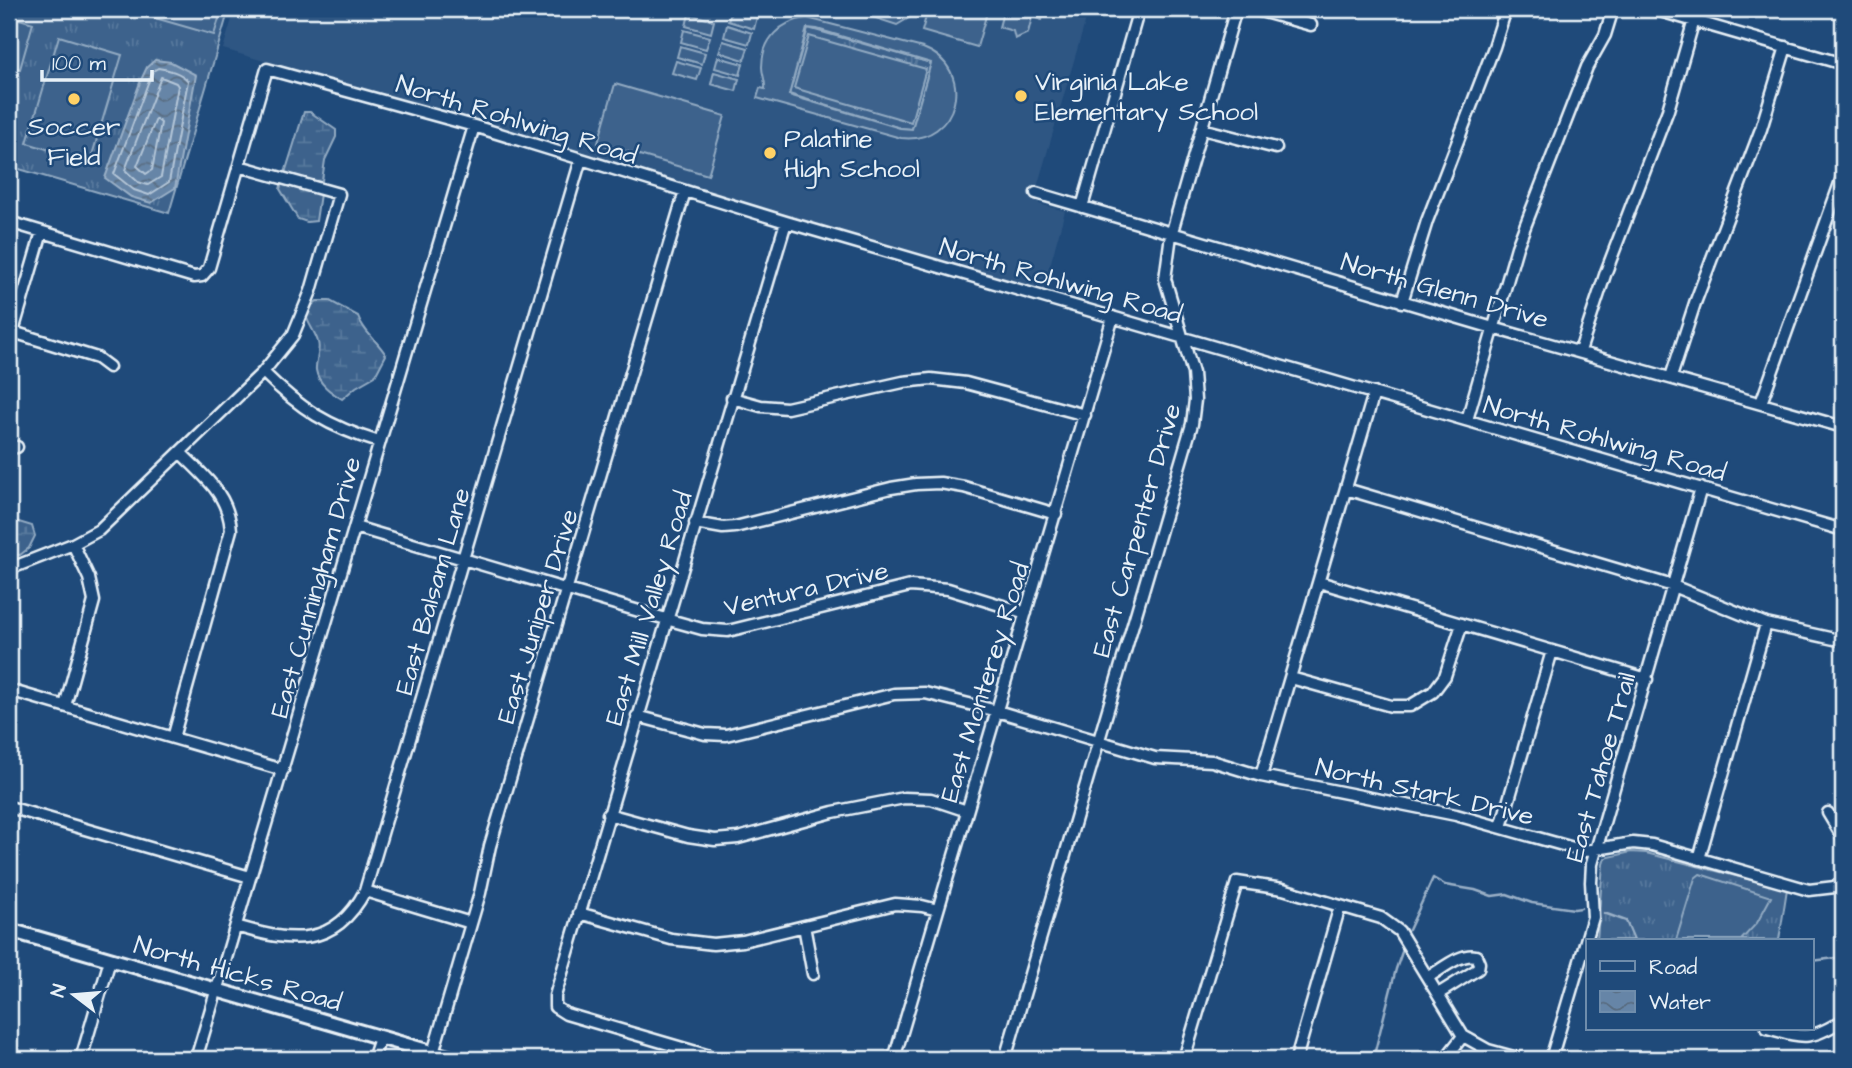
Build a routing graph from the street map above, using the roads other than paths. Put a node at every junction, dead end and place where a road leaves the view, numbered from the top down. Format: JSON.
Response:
{"nodes":[{"id":1,"x":1139,"y":9,"type":"edge"},
{"id":2,"x":1237,"y":9,"type":"edge"},
{"id":3,"x":1253,"y":9,"type":"edge"},
{"id":4,"x":1506,"y":9,"type":"edge"},
{"id":5,"x":1613,"y":9,"type":"edge"},
{"id":6,"x":1654,"y":9,"type":"edge"},
{"id":7,"x":1694,"y":20,"type":"junction"},
{"id":8,"x":1311,"y":25,"type":"dead end"},
{"id":9,"x":1786,"y":47,"type":"junction"},
{"id":10,"x":1843,"y":64,"type":"edge"},
{"id":11,"x":474,"y":126,"type":"junction"},
{"id":12,"x":1202,"y":129,"type":"junction"},
{"id":13,"x":1276,"y":148,"type":"dead end"},
{"id":14,"x":581,"y":159,"type":"junction"},
{"id":15,"x":239,"y":166,"type":"junction"},
{"id":16,"x":1843,"y":175,"type":"edge"},
{"id":17,"x":685,"y":191,"type":"junction"},
{"id":18,"x":1036,"y":193,"type":"dead end"},
{"id":19,"x":1082,"y":207,"type":"junction"},
{"id":20,"x":9,"y":222,"type":"edge"},
{"id":21,"x":786,"y":222,"type":"junction"},
{"id":22,"x":42,"y":232,"type":"junction"},
{"id":23,"x":1171,"y":234,"type":"junction"},
{"id":24,"x":1402,"y":302,"type":"junction"},
{"id":25,"x":1113,"y":317,"type":"junction"},
{"id":26,"x":1493,"y":328,"type":"junction"},
{"id":27,"x":13,"y":332,"type":"junction"},
{"id":28,"x":1181,"y":337,"type":"junction"},
{"id":29,"x":9,"y":345,"type":"edge"},
{"id":30,"x":1580,"y":351,"type":"junction"},
{"id":31,"x":109,"y":367,"type":"dead end"},
{"id":32,"x":263,"y":372,"type":"junction"},
{"id":33,"x":1671,"y":377,"type":"junction"},
{"id":34,"x":1374,"y":393,"type":"junction"},
{"id":35,"x":732,"y":398,"type":"junction"},
{"id":36,"x":1761,"y":403,"type":"junction"},
{"id":37,"x":1085,"y":415,"type":"junction"},
{"id":38,"x":1467,"y":420,"type":"junction"},
{"id":39,"x":1843,"y":427,"type":"edge"},
{"id":40,"x":379,"y":442,"type":"junction"},
{"id":41,"x":180,"y":452,"type":"junction"},
{"id":42,"x":1701,"y":488,"type":"junction"},
{"id":43,"x":1346,"y":489,"type":"junction"},
{"id":44,"x":1056,"y":514,"type":"junction"},
{"id":45,"x":695,"y":523,"type":"junction"},
{"id":46,"x":355,"y":527,"type":"junction"},
{"id":47,"x":1843,"y":530,"type":"edge"},
{"id":48,"x":73,"y":544,"type":"junction"},
{"id":49,"x":463,"y":559,"type":"junction"},
{"id":50,"x":9,"y":569,"type":"edge"},
{"id":51,"x":1319,"y":582,"type":"junction"},
{"id":52,"x":1673,"y":586,"type":"junction"},
{"id":53,"x":567,"y":589,"type":"junction"},
{"id":54,"x":1026,"y":612,"type":"junction"},
{"id":55,"x":666,"y":619,"type":"junction"},
{"id":56,"x":1462,"y":624,"type":"junction"},
{"id":57,"x":1766,"y":624,"type":"junction"},
{"id":58,"x":1843,"y":641,"type":"edge"},
{"id":59,"x":1552,"y":651,"type":"junction"},
{"id":60,"x":1291,"y":678,"type":"junction"},
{"id":61,"x":1647,"y":679,"type":"junction"},
{"id":62,"x":9,"y":691,"type":"edge"},
{"id":63,"x":65,"y":706,"type":"junction"},
{"id":64,"x":997,"y":711,"type":"junction"},
{"id":65,"x":637,"y":716,"type":"junction"},
{"id":66,"x":173,"y":738,"type":"junction"},
{"id":67,"x":1098,"y":742,"type":"junction"},
{"id":68,"x":283,"y":770,"type":"junction"},
{"id":69,"x":1261,"y":776,"type":"junction"},
{"id":70,"x":9,"y":807,"type":"edge"},
{"id":71,"x":967,"y":811,"type":"junction"},
{"id":72,"x":1828,"y":813,"type":"dead end"},
{"id":73,"x":608,"y":814,"type":"junction"},
{"id":74,"x":1501,"y":827,"type":"junction"},
{"id":75,"x":1843,"y":838,"type":"edge"},
{"id":76,"x":1597,"y":849,"type":"junction"},
{"id":77,"x":1699,"y":859,"type":"junction"},
{"id":78,"x":250,"y":877,"type":"junction"},
{"id":79,"x":1843,"y":882,"type":"edge"},
{"id":80,"x":365,"y":891,"type":"junction"},
{"id":81,"x":1340,"y":906,"type":"junction"},
{"id":82,"x":938,"y":910,"type":"junction"},
{"id":83,"x":579,"y":914,"type":"junction"},
{"id":84,"x":471,"y":923,"type":"junction"},
{"id":85,"x":236,"y":926,"type":"junction"},
{"id":86,"x":804,"y":926,"type":"junction"},
{"id":87,"x":9,"y":930,"type":"edge"},
{"id":88,"x":1587,"y":939,"type":"edge"},
{"id":89,"x":1586,"y":942,"type":"edge"},
{"id":90,"x":110,"y":960,"type":"junction"},
{"id":91,"x":813,"y":974,"type":"dead end"},
{"id":92,"x":1577,"y":974,"type":"junction"},
{"id":93,"x":1586,"y":976,"type":"edge"},
{"id":94,"x":1428,"y":977,"type":"junction"},
{"id":95,"x":217,"y":991,"type":"junction"},
{"id":96,"x":1438,"y":994,"type":"junction"},
{"id":97,"x":1843,"y":1020,"type":"edge"},
{"id":98,"x":1774,"y":1030,"type":"edge"},
{"id":99,"x":1463,"y":1036,"type":"junction"},
{"id":100,"x":380,"y":1038,"type":"junction"},
{"id":101,"x":433,"y":1053,"type":"junction"},
{"id":102,"x":81,"y":1059,"type":"edge"},
{"id":103,"x":196,"y":1059,"type":"edge"},
{"id":104,"x":373,"y":1059,"type":"edge"},
{"id":105,"x":455,"y":1059,"type":"edge"},
{"id":106,"x":715,"y":1059,"type":"edge"},
{"id":107,"x":894,"y":1059,"type":"edge"},
{"id":108,"x":1005,"y":1059,"type":"edge"},
{"id":109,"x":1184,"y":1059,"type":"edge"},
{"id":110,"x":1296,"y":1059,"type":"edge"},
{"id":111,"x":1444,"y":1059,"type":"edge"},
{"id":112,"x":1521,"y":1059,"type":"edge"},
{"id":113,"x":1551,"y":1059,"type":"edge"}],
"edges":[{"from":1,"to":19,"type":"street"},
{"from":2,"to":12,"type":"street","name":"East Carpenter Drive"},
{"from":3,"to":8,"type":"street"},
{"from":4,"to":24,"type":"street"},
{"from":5,"to":26,"type":"street"},
{"from":6,"to":7,"type":"street"},
{"from":7,"to":9,"type":"street"},
{"from":7,"to":30,"type":"street"},
{"from":9,"to":10,"type":"street"},
{"from":9,"to":33,"type":"street"},
{"from":11,"to":14,"type":"street","name":"North Rohlwing Road"},
{"from":11,"to":15,"type":"street","name":"North Rohlwing Road"},
{"from":11,"to":40,"type":"street","name":"East Cunningham Drive"},
{"from":12,"to":13,"type":"street"},
{"from":12,"to":23,"type":"street","name":"East Carpenter Drive"},
{"from":14,"to":17,"type":"street","name":"North Rohlwing Road"},
{"from":14,"to":49,"type":"street","name":"East Balsam Lane"},
{"from":15,"to":22,"type":"street"},
{"from":15,"to":32,"type":"street"},
{"from":16,"to":36,"type":"street"},
{"from":17,"to":21,"type":"street","name":"North Rohlwing Road"},
{"from":17,"to":53,"type":"street","name":"East Juniper Drive"},
{"from":18,"to":19,"type":"street","name":"North Glenn Drive"},
{"from":19,"to":23,"type":"street","name":"North Glenn Drive"},
{"from":20,"to":22,"type":"street"},
{"from":21,"to":25,"type":"street","name":"North Rohlwing Road"},
{"from":21,"to":35,"type":"street","name":"East Mill Valley Road"},
{"from":22,"to":27,"type":"street"},
{"from":23,"to":24,"type":"street","name":"North Glenn Drive"},
{"from":23,"to":28,"type":"street","name":"East Carpenter Drive"},
{"from":24,"to":26,"type":"street","name":"North Glenn Drive"},
{"from":25,"to":28,"type":"street","name":"North Rohlwing Road"},
{"from":25,"to":37,"type":"street","name":"East Monterey Road"},
{"from":26,"to":30,"type":"street","name":"North Glenn Drive"},
{"from":26,"to":38,"type":"street"},
{"from":27,"to":29,"type":"street"},
{"from":27,"to":31,"type":"street"},
{"from":28,"to":34,"type":"street","name":"North Rohlwing Road"},
{"from":28,"to":67,"type":"street","name":"East Carpenter Drive"},
{"from":30,"to":33,"type":"street","name":"North Glenn Drive"},
{"from":32,"to":40,"type":"street"},
{"from":32,"to":41,"type":"street"},
{"from":33,"to":36,"type":"street","name":"North Glenn Drive"},
{"from":34,"to":38,"type":"street","name":"North Rohlwing Road"},
{"from":34,"to":43,"type":"street"},
{"from":35,"to":37,"type":"street"},
{"from":35,"to":45,"type":"street","name":"East Mill Valley Road"},
{"from":36,"to":39,"type":"street","name":"North Glenn Drive"},
{"from":37,"to":44,"type":"street","name":"East Monterey Road"},
{"from":38,"to":42,"type":"street","name":"North Rohlwing Road"},
{"from":40,"to":46,"type":"street","name":"East Cunningham Drive"},
{"from":41,"to":48,"type":"street"},
{"from":41,"to":66,"type":"street"},
{"from":42,"to":47,"type":"street","name":"North Rohlwing Road"},
{"from":42,"to":52,"type":"street","name":"East Tahoe Trail"},
{"from":43,"to":51,"type":"street"},
{"from":43,"to":52,"type":"street"},
{"from":44,"to":45,"type":"street"},
{"from":44,"to":54,"type":"street","name":"East Monterey Road"},
{"from":45,"to":55,"type":"street","name":"East Mill Valley Road"},
{"from":46,"to":49,"type":"street","name":"Ventura Drive"},
{"from":46,"to":68,"type":"street","name":"East Cunningham Drive"},
{"from":48,"to":50,"type":"street"},
{"from":48,"to":63,"type":"street"},
{"from":49,"to":53,"type":"street","name":"Ventura Drive"},
{"from":49,"to":80,"type":"street","name":"East Balsam Lane"},
{"from":51,"to":56,"type":"street"},
{"from":51,"to":60,"type":"street"},
{"from":52,"to":57,"type":"street"},
{"from":52,"to":61,"type":"street","name":"East Tahoe Trail"},
{"from":53,"to":55,"type":"street","name":"Ventura Drive"},
{"from":53,"to":84,"type":"street","name":"East Juniper Drive"},
{"from":54,"to":55,"type":"street","name":"Ventura Drive"},
{"from":54,"to":64,"type":"street","name":"East Monterey Road"},
{"from":55,"to":65,"type":"street","name":"East Mill Valley Road"},
{"from":56,"to":59,"type":"street"},
{"from":56,"to":60,"type":"street"},
{"from":57,"to":58,"type":"street"},
{"from":57,"to":77,"type":"street"},
{"from":59,"to":61,"type":"street"},
{"from":59,"to":74,"type":"street"},
{"from":60,"to":69,"type":"street"},
{"from":61,"to":76,"type":"street","name":"East Tahoe Trail"},
{"from":62,"to":63,"type":"street"},
{"from":63,"to":66,"type":"street"},
{"from":64,"to":65,"type":"street","name":"North Stark Drive"},
{"from":64,"to":67,"type":"street","name":"North Stark Drive"},
{"from":64,"to":71,"type":"street","name":"East Monterey Road"},
{"from":65,"to":73,"type":"street","name":"East Mill Valley Road"},
{"from":66,"to":68,"type":"street"},
{"from":67,"to":69,"type":"street","name":"North Stark Drive"},
{"from":67,"to":108,"type":"street","name":"East Carpenter Drive"},
{"from":68,"to":78,"type":"street","name":"East Cunningham Drive"},
{"from":69,"to":74,"type":"street","name":"North Stark Drive"},
{"from":70,"to":78,"type":"street"},
{"from":71,"to":73,"type":"street"},
{"from":71,"to":82,"type":"street","name":"East Monterey Road"},
{"from":72,"to":75,"type":"street"},
{"from":73,"to":83,"type":"street","name":"East Mill Valley Road"},
{"from":74,"to":76,"type":"street","name":"North Stark Drive"},
{"from":76,"to":77,"type":"street","name":"North Stark Drive"},
{"from":76,"to":88,"type":"street","name":"East Tahoe Trail"},
{"from":77,"to":79,"type":"street","name":"North Stark Drive"},
{"from":78,"to":85,"type":"street","name":"East Cunningham Drive"},
{"from":80,"to":84,"type":"street"},
{"from":80,"to":85,"type":"street","name":"East Balsam Lane"},
{"from":81,"to":94,"type":"street"},
{"from":81,"to":109,"type":"street"},
{"from":81,"to":110,"type":"street"},
{"from":82,"to":86,"type":"street"},
{"from":82,"to":107,"type":"street","name":"East Monterey Road"},
{"from":83,"to":86,"type":"street"},
{"from":83,"to":106,"type":"street","name":"East Mill Valley Road"},
{"from":84,"to":101,"type":"street","name":"East Juniper Drive"},
{"from":85,"to":95,"type":"street","name":"East Cunningham Drive"},
{"from":86,"to":91,"type":"street"},
{"from":87,"to":90,"type":"main road","name":"North Hicks Road"},
{"from":89,"to":92,"type":"street","name":"East Tahoe Trail"},
{"from":90,"to":95,"type":"main road","name":"North Hicks Road"},
{"from":90,"to":102,"type":"street"},
{"from":92,"to":93,"type":"street"},
{"from":92,"to":113,"type":"street","name":"East Tahoe Trail"},
{"from":94,"to":96,"type":"street"},
{"from":94,"to":96,"type":"street"},
{"from":95,"to":100,"type":"main road","name":"North Hicks Road"},
{"from":95,"to":103,"type":"street","name":"East Cunningham Drive"},
{"from":96,"to":99,"type":"street"},
{"from":97,"to":98,"type":"street"},
{"from":99,"to":111,"type":"street"},
{"from":99,"to":112,"type":"street"},
{"from":100,"to":101,"type":"main road","name":"North Hicks Road"},
{"from":100,"to":104,"type":"street"},
{"from":101,"to":105,"type":"main road","name":"North Hicks Road"}]}
